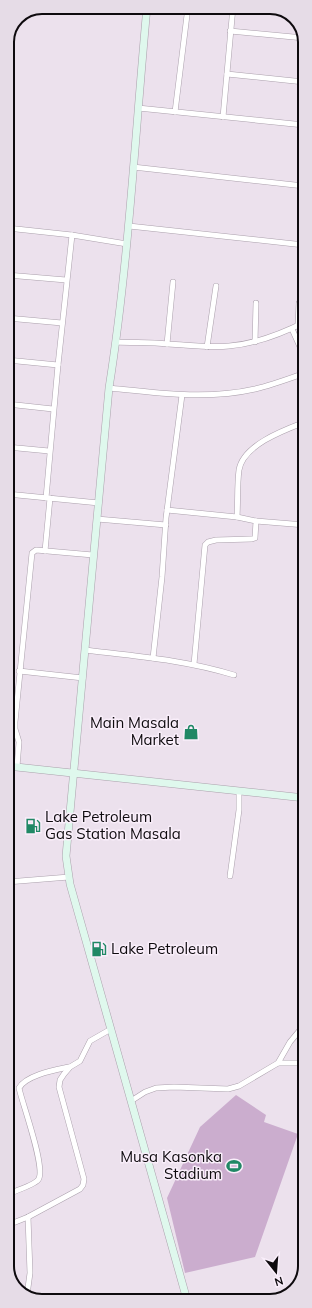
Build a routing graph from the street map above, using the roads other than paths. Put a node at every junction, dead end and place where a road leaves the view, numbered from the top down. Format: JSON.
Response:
{"nodes":[{"id":1,"x":146,"y":14,"type":"edge"},
{"id":2,"x":187,"y":14,"type":"edge"},
{"id":3,"x":232,"y":14,"type":"edge"},
{"id":4,"x":230,"y":31,"type":"junction"},
{"id":5,"x":297,"y":37,"type":"edge"},
{"id":6,"x":227,"y":74,"type":"junction"},
{"id":7,"x":298,"y":81,"type":"edge"},
{"id":8,"x":138,"y":108,"type":"junction"},
{"id":9,"x":175,"y":112,"type":"junction"},
{"id":10,"x":222,"y":117,"type":"junction"},
{"id":11,"x":298,"y":124,"type":"edge"},
{"id":12,"x":134,"y":167,"type":"junction"},
{"id":13,"x":298,"y":185,"type":"edge"},
{"id":14,"x":129,"y":226,"type":"junction"},
{"id":15,"x":14,"y":229,"type":"edge"},
{"id":16,"x":72,"y":234,"type":"junction"},
{"id":17,"x":127,"y":244,"type":"junction"},
{"id":18,"x":298,"y":244,"type":"edge"},
{"id":19,"x":14,"y":276,"type":"edge"},
{"id":20,"x":66,"y":280,"type":"junction"},
{"id":21,"x":173,"y":282,"type":"dead end"},
{"id":22,"x":216,"y":286,"type":"dead end"},
{"id":23,"x":256,"y":303,"type":"dead end"},
{"id":24,"x":14,"y":319,"type":"edge"},
{"id":25,"x":62,"y":323,"type":"junction"},
{"id":26,"x":298,"y":326,"type":"edge"},
{"id":27,"x":292,"y":329,"type":"junction"},
{"id":28,"x":116,"y":342,"type":"junction"},
{"id":29,"x":255,"y":342,"type":"junction"},
{"id":30,"x":167,"y":344,"type":"junction"},
{"id":31,"x":298,"y":344,"type":"edge"},
{"id":32,"x":207,"y":348,"type":"junction"},
{"id":33,"x":14,"y":361,"type":"edge"},
{"id":34,"x":58,"y":365,"type":"junction"},
{"id":35,"x":298,"y":375,"type":"edge"},
{"id":36,"x":109,"y":388,"type":"junction"},
{"id":37,"x":182,"y":394,"type":"junction"},
{"id":38,"x":14,"y":405,"type":"edge"},
{"id":39,"x":53,"y":409,"type":"junction"},
{"id":40,"x":298,"y":425,"type":"edge"},
{"id":41,"x":14,"y":447,"type":"edge"},
{"id":42,"x":49,"y":451,"type":"junction"},
{"id":43,"x":14,"y":495,"type":"edge"},
{"id":44,"x":48,"y":498,"type":"junction"},
{"id":45,"x":99,"y":503,"type":"junction"},
{"id":46,"x":167,"y":510,"type":"junction"},
{"id":47,"x":237,"y":516,"type":"junction"},
{"id":48,"x":97,"y":519,"type":"junction"},
{"id":49,"x":256,"y":521,"type":"junction"},
{"id":50,"x":298,"y":524,"type":"edge"},
{"id":51,"x":166,"y":525,"type":"junction"},
{"id":52,"x":45,"y":551,"type":"junction"},
{"id":53,"x":93,"y":555,"type":"junction"},
{"id":54,"x":85,"y":650,"type":"junction"},
{"id":55,"x":153,"y":658,"type":"junction"},
{"id":56,"x":194,"y":664,"type":"junction"},
{"id":57,"x":19,"y":671,"type":"junction"},
{"id":58,"x":234,"y":675,"type":"dead end"},
{"id":59,"x":83,"y":678,"type":"junction"},
{"id":60,"x":14,"y":767,"type":"edge"},
{"id":61,"x":17,"y":767,"type":"junction"},
{"id":62,"x":73,"y":774,"type":"junction"},
{"id":63,"x":239,"y":792,"type":"junction"},
{"id":64,"x":298,"y":797,"type":"edge"},
{"id":65,"x":230,"y":876,"type":"dead end"},
{"id":66,"x":69,"y":877,"type":"junction"},
{"id":67,"x":14,"y":881,"type":"edge"},
{"id":68,"x":111,"y":1029,"type":"junction"},
{"id":69,"x":298,"y":1032,"type":"edge"},
{"id":70,"x":278,"y":1063,"type":"junction"},
{"id":71,"x":298,"y":1063,"type":"edge"},
{"id":72,"x":70,"y":1067,"type":"junction"},
{"id":73,"x":131,"y":1101,"type":"junction"},
{"id":74,"x":14,"y":1191,"type":"edge"},
{"id":75,"x":28,"y":1216,"type":"junction"},
{"id":76,"x":14,"y":1222,"type":"edge"},
{"id":77,"x":28,"y":1290,"type":"edge"},
{"id":78,"x":185,"y":1294,"type":"edge"}],
"edges":[{"from":1,"to":8,"type":"street"},
{"from":2,"to":9,"type":"street"},
{"from":3,"to":4,"type":"street"},
{"from":4,"to":5,"type":"street"},
{"from":4,"to":6,"type":"street"},
{"from":6,"to":7,"type":"street"},
{"from":6,"to":10,"type":"street"},
{"from":8,"to":9,"type":"street"},
{"from":8,"to":12,"type":"street"},
{"from":9,"to":10,"type":"street"},
{"from":10,"to":11,"type":"street"},
{"from":12,"to":13,"type":"street"},
{"from":12,"to":14,"type":"street"},
{"from":14,"to":17,"type":"street"},
{"from":14,"to":18,"type":"street"},
{"from":15,"to":16,"type":"street"},
{"from":16,"to":17,"type":"street"},
{"from":16,"to":20,"type":"street"},
{"from":17,"to":28,"type":"street"},
{"from":19,"to":20,"type":"street"},
{"from":20,"to":25,"type":"street"},
{"from":21,"to":30,"type":"street"},
{"from":22,"to":32,"type":"street"},
{"from":23,"to":29,"type":"street"},
{"from":24,"to":25,"type":"street"},
{"from":25,"to":34,"type":"street"},
{"from":26,"to":27,"type":"street"},
{"from":27,"to":29,"type":"street"},
{"from":27,"to":31,"type":"street"},
{"from":28,"to":30,"type":"street"},
{"from":28,"to":36,"type":"street"},
{"from":29,"to":32,"type":"street"},
{"from":30,"to":32,"type":"street"},
{"from":33,"to":34,"type":"street"},
{"from":34,"to":39,"type":"street"},
{"from":35,"to":37,"type":"street"},
{"from":36,"to":37,"type":"street"},
{"from":36,"to":45,"type":"street"},
{"from":37,"to":46,"type":"street"},
{"from":38,"to":39,"type":"street"},
{"from":39,"to":42,"type":"street"},
{"from":40,"to":47,"type":"street"},
{"from":41,"to":42,"type":"street"},
{"from":42,"to":44,"type":"street"},
{"from":43,"to":44,"type":"street"},
{"from":44,"to":45,"type":"street"},
{"from":44,"to":52,"type":"street"},
{"from":45,"to":48,"type":"street"},
{"from":46,"to":47,"type":"street"},
{"from":46,"to":51,"type":"street"},
{"from":47,"to":49,"type":"street"},
{"from":48,"to":51,"type":"street"},
{"from":48,"to":53,"type":"street"},
{"from":49,"to":50,"type":"street"},
{"from":49,"to":56,"type":"street"},
{"from":51,"to":55,"type":"street"},
{"from":52,"to":53,"type":"street"},
{"from":52,"to":57,"type":"street"},
{"from":53,"to":54,"type":"street"},
{"from":54,"to":55,"type":"street"},
{"from":54,"to":59,"type":"street"},
{"from":55,"to":56,"type":"street"},
{"from":56,"to":58,"type":"street"},
{"from":57,"to":59,"type":"street"},
{"from":57,"to":61,"type":"street"},
{"from":59,"to":62,"type":"street"},
{"from":60,"to":61,"type":"street"},
{"from":61,"to":62,"type":"street"},
{"from":62,"to":63,"type":"street"},
{"from":62,"to":66,"type":"street"},
{"from":63,"to":64,"type":"street"},
{"from":63,"to":65,"type":"street"},
{"from":66,"to":67,"type":"street"},
{"from":66,"to":68,"type":"street"},
{"from":68,"to":72,"type":"street"},
{"from":68,"to":73,"type":"street"},
{"from":69,"to":70,"type":"street"},
{"from":70,"to":71,"type":"street"},
{"from":70,"to":73,"type":"street"},
{"from":72,"to":74,"type":"street"},
{"from":72,"to":75,"type":"street"},
{"from":73,"to":78,"type":"street"},
{"from":75,"to":76,"type":"street"},
{"from":75,"to":77,"type":"street"}]}
